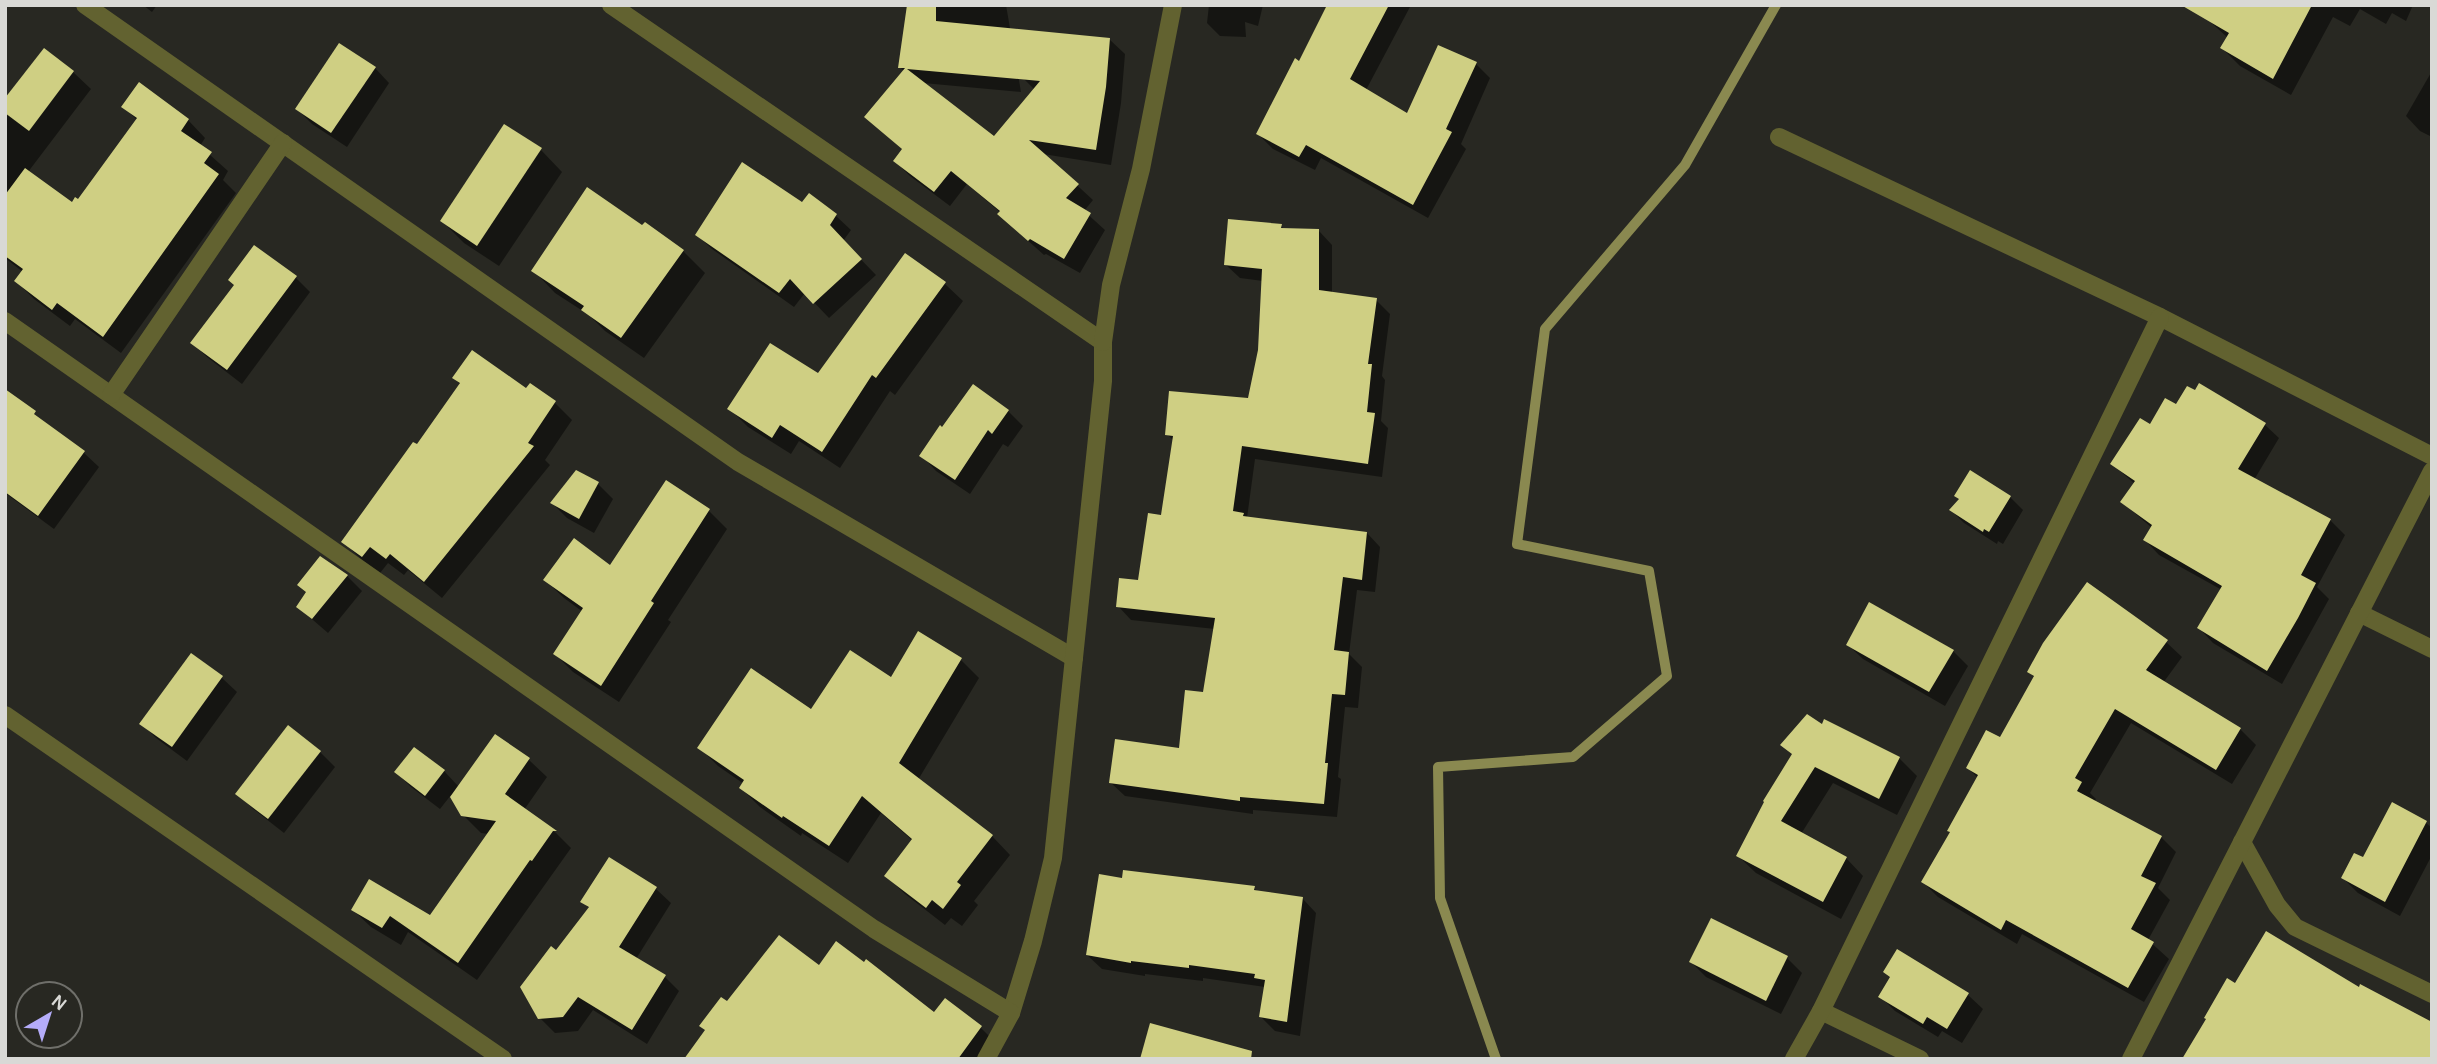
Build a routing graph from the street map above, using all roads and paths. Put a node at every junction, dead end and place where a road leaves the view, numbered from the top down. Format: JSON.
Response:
{"nodes":[{"id":1,"x":85,"y":5,"type":"edge"},
{"id":2,"x":611,"y":5,"type":"edge"},
{"id":3,"x":1173,"y":5,"type":"edge"},
{"id":4,"x":1779,"y":137,"type":"dead end"},
{"id":5,"x":282,"y":143,"type":"junction"},
{"id":6,"x":2160,"y":317,"type":"junction"},
{"id":7,"x":5,"y":321,"type":"edge"},
{"id":8,"x":1103,"y":342,"type":"junction"},
{"id":9,"x":111,"y":395,"type":"junction"},
{"id":10,"x":2432,"y":456,"type":"edge"},
{"id":11,"x":2432,"y":471,"type":"edge"},
{"id":12,"x":2359,"y":613,"type":"junction"},
{"id":13,"x":2432,"y":649,"type":"edge"},
{"id":14,"x":1073,"y":658,"type":"junction"},
{"id":15,"x":5,"y":715,"type":"edge"},
{"id":16,"x":2242,"y":842,"type":"junction"},
{"id":17,"x":2432,"y":994,"type":"edge"},
{"id":18,"x":1821,"y":1011,"type":"junction"},
{"id":19,"x":1011,"y":1013,"type":"junction"},
{"id":20,"x":503,"y":1059,"type":"edge"},
{"id":21,"x":986,"y":1059,"type":"edge"},
{"id":22,"x":1794,"y":1059,"type":"edge"},
{"id":23,"x":1920,"y":1059,"type":"edge"},
{"id":24,"x":2132,"y":1059,"type":"edge"}],
"edges":[{"from":1,"to":5,"type":"street"},
{"from":2,"to":8,"type":"street"},
{"from":3,"to":8,"type":"street"},
{"from":4,"to":6,"type":"street"},
{"from":5,"to":9,"type":"street"},
{"from":5,"to":14,"type":"street"},
{"from":6,"to":10,"type":"street"},
{"from":6,"to":18,"type":"street"},
{"from":7,"to":9,"type":"street"},
{"from":8,"to":14,"type":"street"},
{"from":9,"to":19,"type":"street"},
{"from":11,"to":12,"type":"street"},
{"from":12,"to":13,"type":"street"},
{"from":12,"to":16,"type":"street"},
{"from":14,"to":19,"type":"street"},
{"from":15,"to":20,"type":"street"},
{"from":16,"to":17,"type":"street"},
{"from":16,"to":24,"type":"street"},
{"from":18,"to":22,"type":"street"},
{"from":18,"to":23,"type":"street"},
{"from":19,"to":21,"type":"street"}]}
